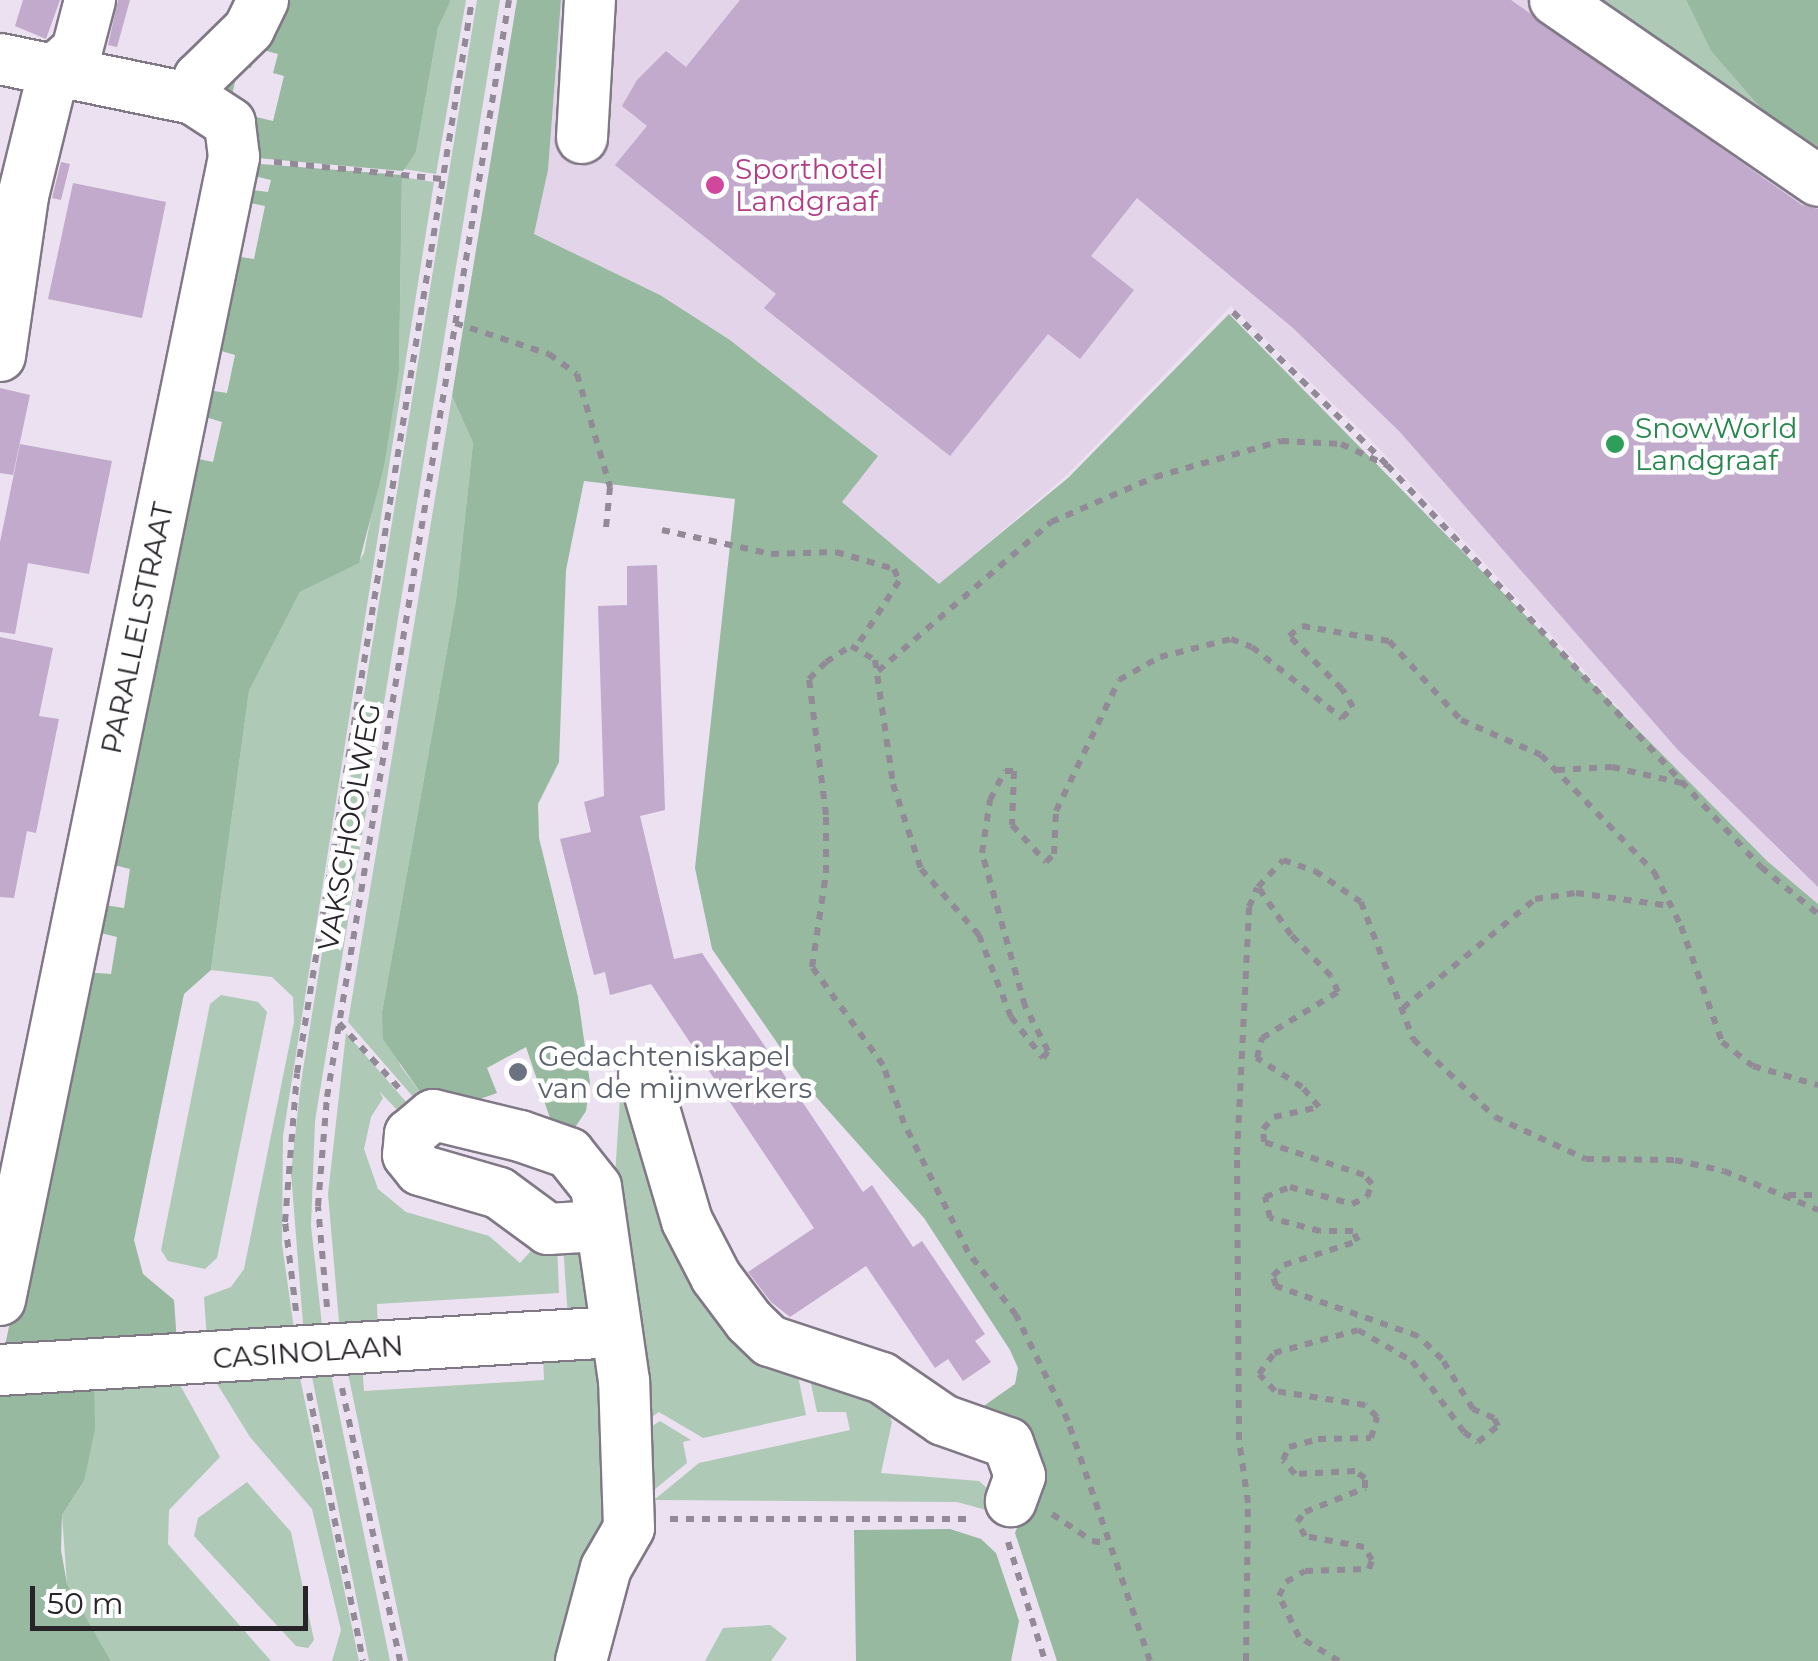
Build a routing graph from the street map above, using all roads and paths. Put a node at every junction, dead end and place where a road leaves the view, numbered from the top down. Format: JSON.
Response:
{"nodes":[{"id":1,"x":90,"y":0,"type":"edge"},
{"id":2,"x":263,"y":0,"type":"edge"},
{"id":3,"x":472,"y":0,"type":"edge"},
{"id":4,"x":509,"y":0,"type":"edge"},
{"id":5,"x":590,"y":0,"type":"edge"},
{"id":6,"x":1556,"y":0,"type":"edge"},
{"id":7,"x":0,"y":58,"type":"edge"},
{"id":8,"x":54,"y":70,"type":"junction"},
{"id":9,"x":193,"y":99,"type":"junction"},
{"id":10,"x":582,"y":138,"type":"dead end"},
{"id":11,"x":234,"y":157,"type":"junction"},
{"id":12,"x":442,"y":179,"type":"junction"},
{"id":13,"x":1818,"y":180,"type":"edge"},
{"id":14,"x":1233,"y":312,"type":"dead end"},
{"id":15,"x":455,"y":323,"type":"junction"},
{"id":16,"x":0,"y":356,"type":"edge"},
{"id":17,"x":1387,"y":465,"type":"junction"},
{"id":18,"x":606,"y":528,"type":"dead end"},
{"id":19,"x":662,"y":530,"type":"dead end"},
{"id":20,"x":856,"y":647,"type":"junction"},
{"id":21,"x":878,"y":670,"type":"junction"},
{"id":22,"x":1555,"y":770,"type":"junction"},
{"id":23,"x":1684,"y":783,"type":"junction"},
{"id":24,"x":1258,"y":887,"type":"junction"},
{"id":25,"x":1672,"y":906,"type":"junction"},
{"id":26,"x":1818,"y":914,"type":"edge"},
{"id":27,"x":1403,"y":1008,"type":"junction"},
{"id":28,"x":339,"y":1023,"type":"junction"},
{"id":29,"x":644,"y":1075,"type":"dead end"},
{"id":30,"x":1818,"y":1086,"type":"edge"},
{"id":31,"x":426,"y":1118,"type":"junction"},
{"id":32,"x":13,"y":1177,"type":"edge"},
{"id":33,"x":1787,"y":1195,"type":"junction"},
{"id":34,"x":1818,"y":1195,"type":"edge"},
{"id":35,"x":1818,"y":1210,"type":"edge"},
{"id":36,"x":600,"y":1226,"type":"junction"},
{"id":37,"x":0,"y":1300,"type":"edge"},
{"id":38,"x":615,"y":1332,"type":"junction"},
{"id":39,"x":317,"y":1349,"type":"junction"},
{"id":40,"x":0,"y":1370,"type":"edge"},
{"id":41,"x":996,"y":1519,"type":"junction"},
{"id":42,"x":629,"y":1528,"type":"junction"},
{"id":43,"x":1106,"y":1542,"type":"junction"},
{"id":44,"x":364,"y":1661,"type":"edge"},
{"id":45,"x":400,"y":1661,"type":"edge"},
{"id":46,"x":581,"y":1661,"type":"edge"},
{"id":47,"x":1045,"y":1661,"type":"edge"},
{"id":48,"x":1150,"y":1661,"type":"edge"},
{"id":49,"x":1246,"y":1661,"type":"edge"},
{"id":50,"x":1339,"y":1661,"type":"edge"}],
"edges":[{"from":1,"to":8,"type":"street"},
{"from":2,"to":9,"type":"street"},
{"from":3,"to":12,"type":"path","name":"VAKSCHOOLWEG"},
{"from":4,"to":15,"type":"path","name":"VAKSCHOOLWEG"},
{"from":5,"to":10,"type":"street"},
{"from":6,"to":13,"type":"street"},
{"from":7,"to":8,"type":"street"},
{"from":8,"to":9,"type":"street"},
{"from":8,"to":16,"type":"street"},
{"from":9,"to":11,"type":"street"},
{"from":11,"to":12,"type":"path"},
{"from":11,"to":32,"type":"street","name":"PARALLELSTRAAT"},
{"from":12,"to":39,"type":"path","name":"VAKSCHOOLWEG"},
{"from":14,"to":17,"type":"path"},
{"from":15,"to":18,"type":"path"},
{"from":15,"to":28,"type":"path","name":"VAKSCHOOLWEG"},
{"from":17,"to":21,"type":"path"},
{"from":17,"to":23,"type":"path"},
{"from":19,"to":20,"type":"path"},
{"from":20,"to":21,"type":"path"},
{"from":20,"to":43,"type":"path"},
{"from":21,"to":22,"type":"path"},
{"from":22,"to":23,"type":"path"},
{"from":22,"to":25,"type":"path"},
{"from":23,"to":26,"type":"path"},
{"from":24,"to":27,"type":"path"},
{"from":24,"to":49,"type":"path"},
{"from":24,"to":50,"type":"path"},
{"from":25,"to":27,"type":"path"},
{"from":25,"to":30,"type":"path"},
{"from":27,"to":33,"type":"path"},
{"from":28,"to":31,"type":"path"},
{"from":28,"to":39,"type":"path","name":"VAKSCHOOLWEG"},
{"from":29,"to":41,"type":"street"},
{"from":31,"to":36,"type":"street"},
{"from":31,"to":36,"type":"street"},
{"from":32,"to":37,"type":"street","name":"PARALLELSTRAAT"},
{"from":33,"to":34,"type":"path"},
{"from":33,"to":35,"type":"path"},
{"from":36,"to":38,"type":"street"},
{"from":38,"to":39,"type":"street","name":"CASINOLAAN"},
{"from":38,"to":42,"type":"street"},
{"from":39,"to":40,"type":"street","name":"CASINOLAAN"},
{"from":39,"to":44,"type":"path","name":"VAKSCHOOLWEG"},
{"from":39,"to":45,"type":"path","name":"VAKSCHOOLWEG"},
{"from":41,"to":42,"type":"path"},
{"from":41,"to":43,"type":"path"},
{"from":41,"to":47,"type":"path"},
{"from":42,"to":46,"type":"street"},
{"from":43,"to":48,"type":"path"}]}
